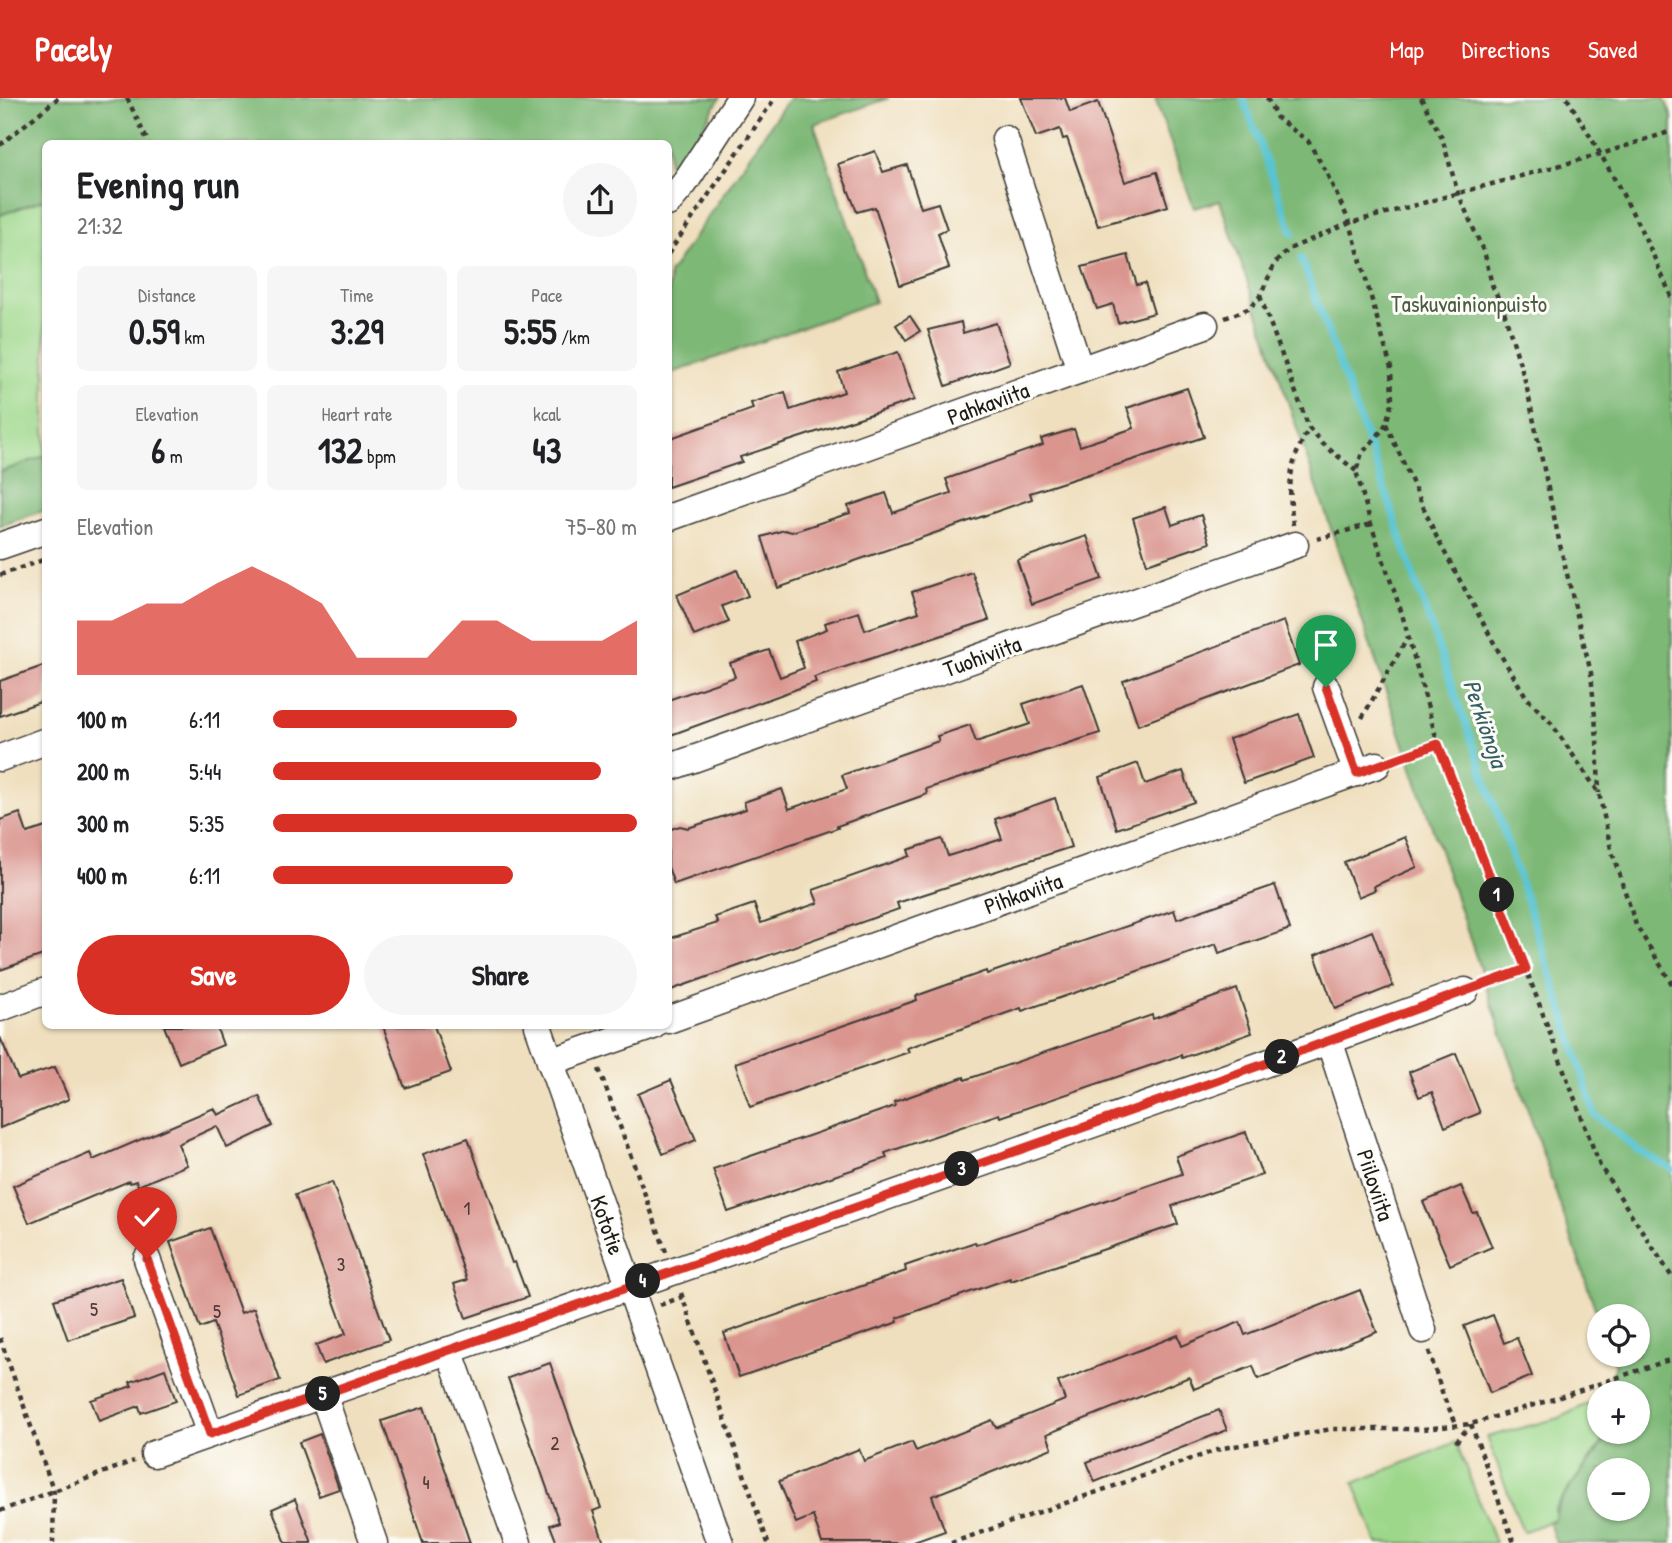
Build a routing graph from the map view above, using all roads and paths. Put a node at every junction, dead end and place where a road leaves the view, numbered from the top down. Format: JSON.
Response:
{"nodes":[{"id":1,"x":58,"y":98,"type":"edge"},
{"id":2,"x":128,"y":98,"type":"edge"},
{"id":3,"x":740,"y":98,"type":"edge"},
{"id":4,"x":775,"y":98,"type":"edge"},
{"id":5,"x":1267,"y":98,"type":"edge"},
{"id":6,"x":1421,"y":98,"type":"edge"},
{"id":7,"x":1567,"y":98,"type":"edge"},
{"id":8,"x":1672,"y":131,"type":"edge"},
{"id":9,"x":1005,"y":139,"type":"dead end"},
{"id":10,"x":147,"y":140,"type":"edge"},
{"id":11,"x":0,"y":145,"type":"edge"},
{"id":12,"x":1601,"y":154,"type":"junction"},
{"id":13,"x":1458,"y":193,"type":"junction"},
{"id":14,"x":672,"y":198,"type":"edge"},
{"id":15,"x":1350,"y":223,"type":"junction"},
{"id":16,"x":672,"y":248,"type":"edge"},
{"id":17,"x":1260,"y":296,"type":"junction"},
{"id":18,"x":1672,"y":299,"type":"edge"},
{"id":19,"x":1205,"y":325,"type":"joint"},
{"id":20,"x":1080,"y":370,"type":"junction"},
{"id":21,"x":1386,"y":424,"type":"junction"},
{"id":22,"x":1309,"y":428,"type":"junction"},
{"id":23,"x":1356,"y":471,"type":"junction"},
{"id":24,"x":672,"y":517,"type":"edge"},
{"id":25,"x":1371,"y":524,"type":"junction"},
{"id":26,"x":42,"y":531,"type":"edge"},
{"id":27,"x":1295,"y":545,"type":"junction"},
{"id":28,"x":0,"y":546,"type":"edge"},
{"id":29,"x":42,"y":560,"type":"edge"},
{"id":30,"x":0,"y":575,"type":"edge"},
{"id":31,"x":1408,"y":636,"type":"junction"},
{"id":32,"x":1326,"y":687,"type":"dead end"},
{"id":33,"x":42,"y":742,"type":"edge"},
{"id":34,"x":1346,"y":742,"type":"junction"},
{"id":35,"x":1438,"y":744,"type":"junction"},
{"id":36,"x":0,"y":758,"type":"edge"},
{"id":37,"x":672,"y":767,"type":"edge"},
{"id":38,"x":1367,"y":769,"type":"junction"},
{"id":39,"x":1599,"y":793,"type":"junction"},
{"id":40,"x":1526,"y":969,"type":"junction"},
{"id":41,"x":1671,"y":984,"type":"edge"},
{"id":42,"x":1465,"y":991,"type":"joint"},
{"id":43,"x":42,"y":992,"type":"edge"},
{"id":44,"x":1672,"y":992,"type":"edge"},
{"id":45,"x":0,"y":1008,"type":"edge"},
{"id":46,"x":672,"y":1019,"type":"edge"},
{"id":47,"x":539,"y":1029,"type":"edge"},
{"id":48,"x":644,"y":1029,"type":"edge"},
{"id":49,"x":1329,"y":1040,"type":"junction"},
{"id":50,"x":551,"y":1062,"type":"junction"},
{"id":51,"x":147,"y":1259,"type":"dead end"},
{"id":52,"x":1672,"y":1277,"type":"edge"},
{"id":53,"x":629,"y":1286,"type":"junction"},
{"id":54,"x":1423,"y":1330,"type":"joint"},
{"id":55,"x":0,"y":1339,"type":"edge"},
{"id":56,"x":449,"y":1350,"type":"junction"},
{"id":57,"x":1672,"y":1359,"type":"edge"},
{"id":58,"x":323,"y":1394,"type":"junction"},
{"id":59,"x":1471,"y":1424,"type":"junction"},
{"id":60,"x":1457,"y":1425,"type":"junction"},
{"id":61,"x":210,"y":1434,"type":"junction"},
{"id":62,"x":1457,"y":1442,"type":"dead end"},
{"id":63,"x":154,"y":1454,"type":"joint"},
{"id":64,"x":54,"y":1492,"type":"junction"},
{"id":65,"x":0,"y":1511,"type":"edge"},
{"id":66,"x":53,"y":1543,"type":"edge"},
{"id":67,"x":374,"y":1543,"type":"edge"},
{"id":68,"x":517,"y":1543,"type":"edge"},
{"id":69,"x":720,"y":1543,"type":"edge"},
{"id":70,"x":951,"y":1543,"type":"edge"},
{"id":71,"x":1514,"y":1543,"type":"edge"}],
"edges":[{"from":1,"to":11,"type":"path"},
{"from":2,"to":10,"type":"path"},
{"from":3,"to":14,"type":"street"},
{"from":4,"to":16,"type":"path"},
{"from":5,"to":15,"type":"path"},
{"from":6,"to":13,"type":"path"},
{"from":7,"to":12,"type":"path"},
{"from":8,"to":12,"type":"path"},
{"from":9,"to":20,"type":"street"},
{"from":12,"to":13,"type":"path"},
{"from":12,"to":18,"type":"path"},
{"from":13,"to":15,"type":"path"},
{"from":13,"to":39,"type":"path"},
{"from":15,"to":17,"type":"path"},
{"from":15,"to":21,"type":"path"},
{"from":17,"to":19,"type":"path"},
{"from":17,"to":22,"type":"path"},
{"from":19,"to":20,"type":"street","name":"Pahkaviita"},
{"from":20,"to":24,"type":"street","name":"Pahkaviita"},
{"from":21,"to":23,"type":"path"},
{"from":21,"to":39,"type":"path"},
{"from":22,"to":23,"type":"path"},
{"from":22,"to":27,"type":"path"},
{"from":23,"to":25,"type":"path"},
{"from":25,"to":27,"type":"path"},
{"from":25,"to":31,"type":"path"},
{"from":26,"to":28,"type":"street"},
{"from":27,"to":37,"type":"street","name":"Tuohiviita"},
{"from":29,"to":30,"type":"path"},
{"from":31,"to":34,"type":"path"},
{"from":31,"to":35,"type":"path"},
{"from":32,"to":34,"type":"street"},
{"from":33,"to":36,"type":"street"},
{"from":34,"to":38,"type":"street"},
{"from":35,"to":38,"type":"path"},
{"from":35,"to":40,"type":"path"},
{"from":38,"to":46,"type":"street","name":"Pihkaviita"},
{"from":39,"to":41,"type":"path"},
{"from":40,"to":42,"type":"path"},
{"from":40,"to":52,"type":"path"},
{"from":41,"to":44,"type":"path"},
{"from":42,"to":49,"type":"street"},
{"from":43,"to":45,"type":"street"},
{"from":47,"to":50,"type":"street","name":"Kototie"},
{"from":48,"to":50,"type":"street"},
{"from":49,"to":53,"type":"street"},
{"from":49,"to":54,"type":"street","name":"Piiloviita"},
{"from":50,"to":53,"type":"street","name":"Kototie"},
{"from":51,"to":61,"type":"street"},
{"from":53,"to":56,"type":"street"},
{"from":53,"to":69,"type":"street","name":"Kototie"},
{"from":54,"to":60,"type":"path"},
{"from":55,"to":64,"type":"path"},
{"from":56,"to":58,"type":"street"},
{"from":56,"to":68,"type":"street"},
{"from":57,"to":59,"type":"path"},
{"from":58,"to":61,"type":"street"},
{"from":58,"to":67,"type":"street"},
{"from":59,"to":60,"type":"path"},
{"from":59,"to":62,"type":"path"},
{"from":59,"to":71,"type":"path"},
{"from":60,"to":70,"type":"path"},
{"from":61,"to":63,"type":"street"},
{"from":63,"to":64,"type":"path"},
{"from":64,"to":65,"type":"path"},
{"from":64,"to":66,"type":"path"}]}
